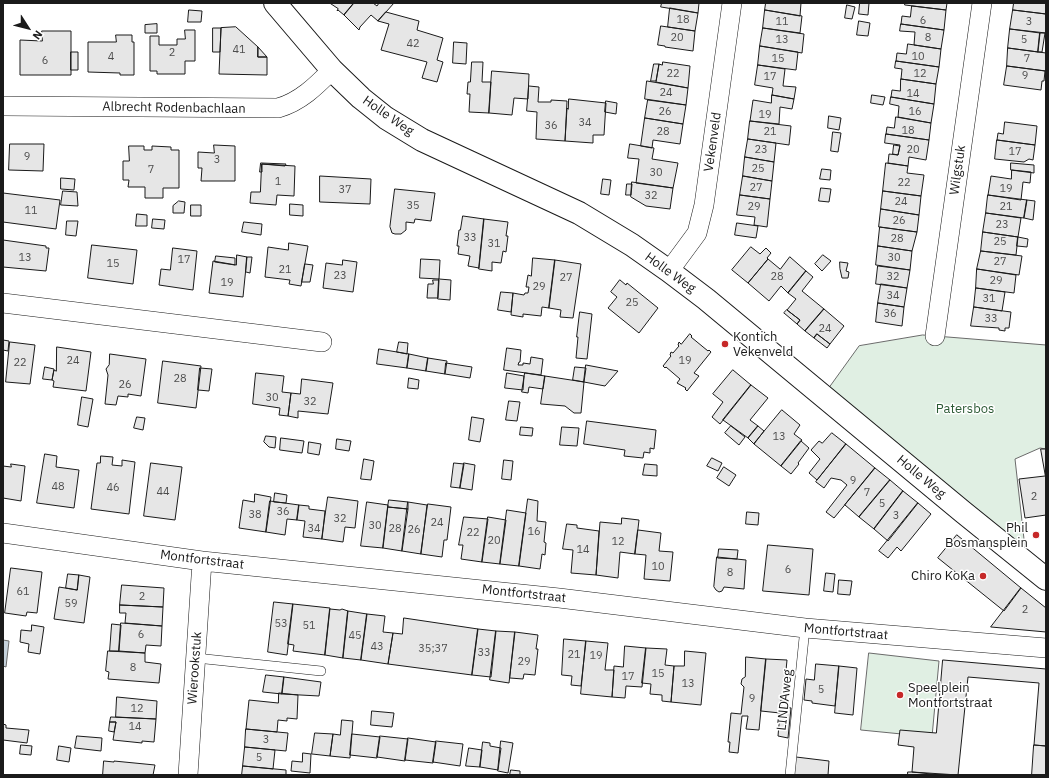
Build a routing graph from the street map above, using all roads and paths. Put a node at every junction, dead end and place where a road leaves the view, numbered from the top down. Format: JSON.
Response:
{"nodes":[{"id":1,"x":275,"y":3,"type":"edge"},
{"id":2,"x":732,"y":3,"type":"edge"},
{"id":3,"x":982,"y":3,"type":"edge"},
{"id":4,"x":332,"y":70,"type":"junction"},
{"id":5,"x":3,"y":106,"type":"edge"},
{"id":6,"x":669,"y":271,"type":"junction"},
{"id":7,"x":3,"y":303,"type":"edge"},
{"id":8,"x":935,"y":336,"type":"dead end"},
{"id":9,"x":322,"y":342,"type":"dead end"},
{"id":10,"x":3,"y":533,"type":"edge"},
{"id":11,"x":202,"y":561,"type":"junction"},
{"id":12,"x":1046,"y":579,"type":"edge"},
{"id":13,"x":805,"y":628,"type":"junction"},
{"id":14,"x":1046,"y":648,"type":"edge"},
{"id":15,"x":196,"y":658,"type":"junction"},
{"id":16,"x":321,"y":671,"type":"dead end"},
{"id":17,"x":188,"y":775,"type":"edge"},
{"id":18,"x":790,"y":775,"type":"edge"}],
"edges":[{"from":1,"to":4,"type":"street","name":"Holle Weg"},
{"from":2,"to":6,"type":"street","name":"Vekenveld"},
{"from":3,"to":8,"type":"street","name":"Wilgstuk"},
{"from":4,"to":5,"type":"street","name":"Albrecht Rodenbachlaan"},
{"from":4,"to":6,"type":"street","name":"Holle Weg"},
{"from":6,"to":12,"type":"street","name":"Holle Weg"},
{"from":7,"to":9,"type":"street"},
{"from":10,"to":11,"type":"street","name":"Montfortstraat"},
{"from":11,"to":13,"type":"street","name":"Montfortstraat"},
{"from":11,"to":15,"type":"street","name":"Wierookstuk"},
{"from":13,"to":14,"type":"street","name":"Montfortstraat"},
{"from":13,"to":18,"type":"lane","name":"LINDAweg"},
{"from":15,"to":16,"type":"lane"},
{"from":15,"to":17,"type":"street","name":"Wierookstuk"}]}
